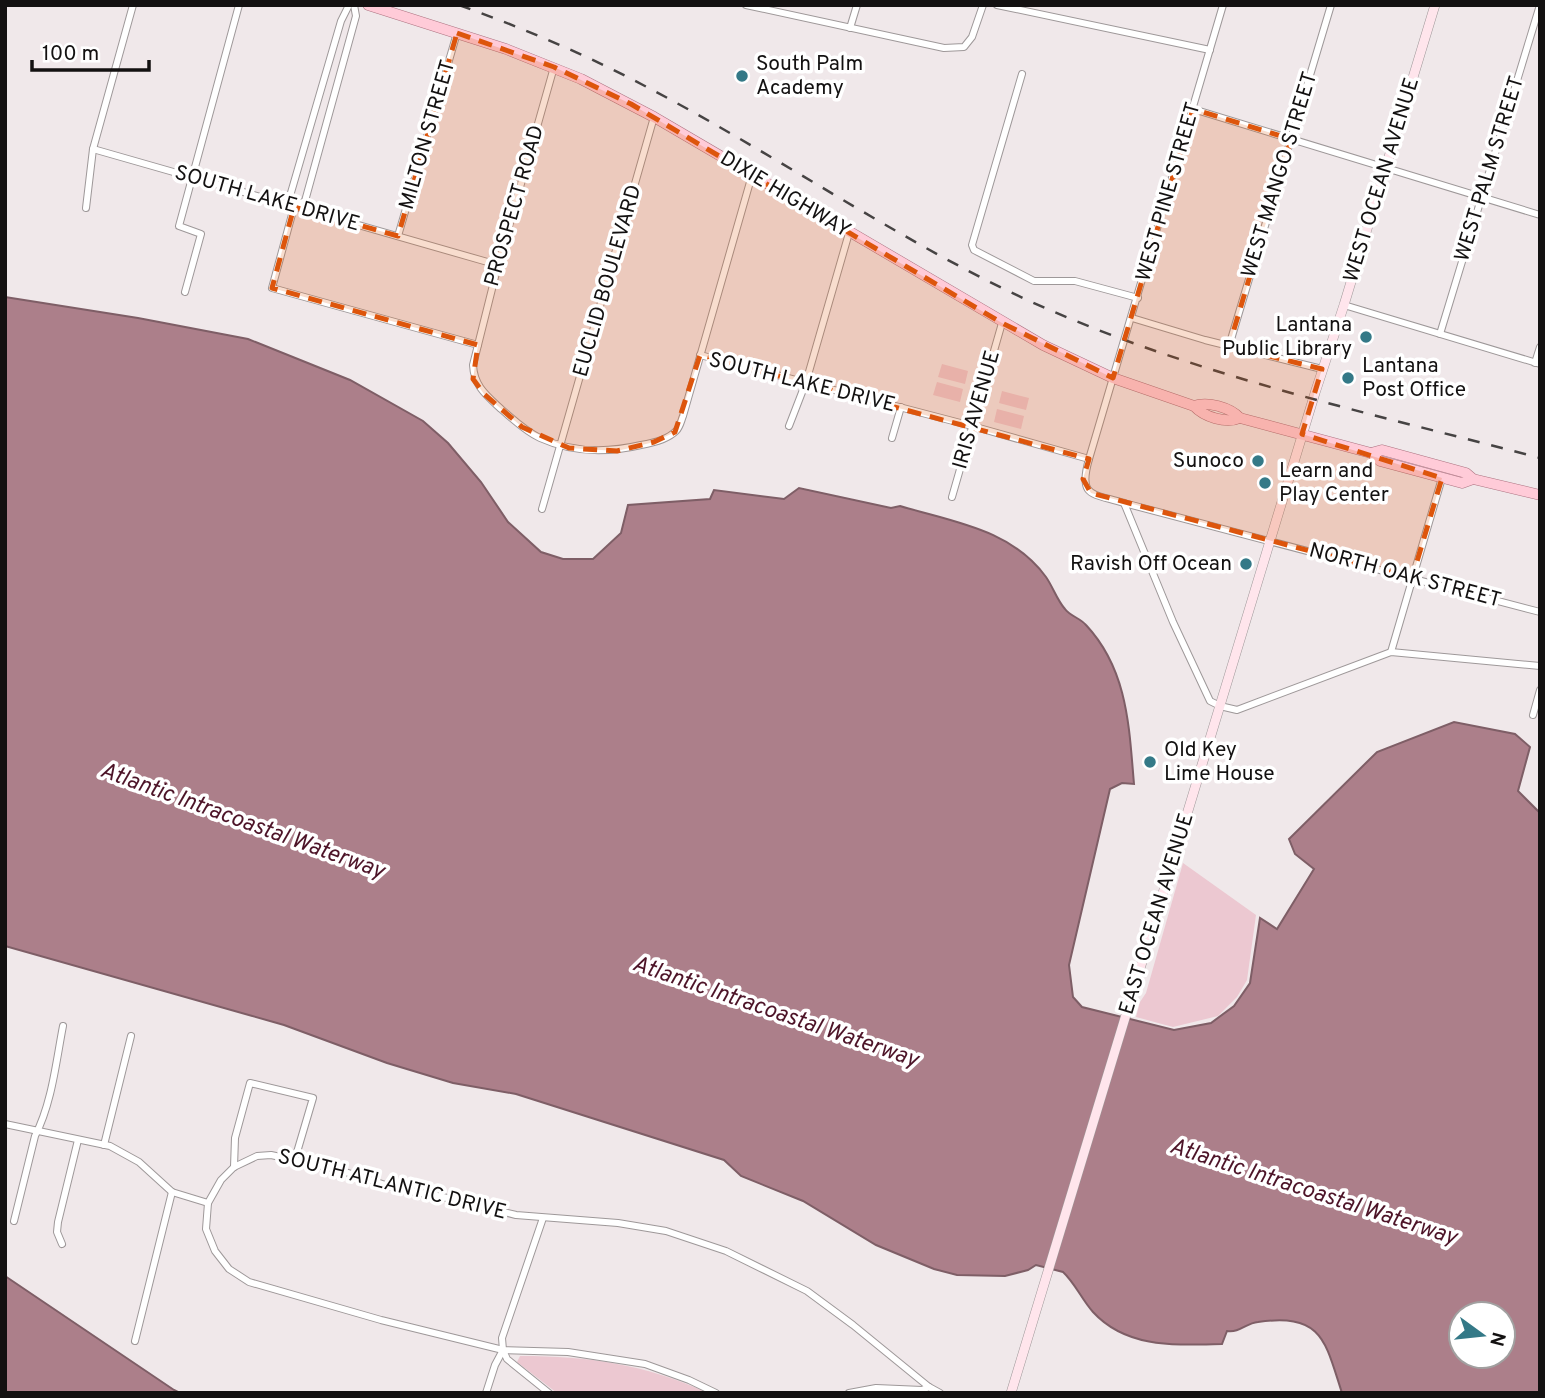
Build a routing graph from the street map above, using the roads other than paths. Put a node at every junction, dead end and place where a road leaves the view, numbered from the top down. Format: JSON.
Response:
{"nodes":[{"id":1,"x":133,"y":5,"type":"edge"},
{"id":2,"x":239,"y":5,"type":"edge"},
{"id":3,"x":351,"y":5,"type":"edge"},
{"id":4,"x":368,"y":5,"type":"edge"},
{"id":5,"x":746,"y":5,"type":"edge"},
{"id":6,"x":857,"y":5,"type":"edge"},
{"id":7,"x":983,"y":5,"type":"edge"},
{"id":8,"x":997,"y":5,"type":"edge"},
{"id":9,"x":1223,"y":5,"type":"edge"},
{"id":10,"x":1331,"y":5,"type":"edge"},
{"id":11,"x":1435,"y":5,"type":"edge"},
{"id":12,"x":1540,"y":5,"type":"edge"},
{"id":13,"x":850,"y":28,"type":"junction"},
{"id":14,"x":457,"y":33,"type":"junction"},
{"id":15,"x":1210,"y":50,"type":"junction"},
{"id":16,"x":554,"y":67,"type":"junction"},
{"id":17,"x":1021,"y":74,"type":"dead end"},
{"id":18,"x":1194,"y":109,"type":"junction"},
{"id":19,"x":654,"y":117,"type":"junction"},
{"id":20,"x":1290,"y":139,"type":"junction"},
{"id":21,"x":93,"y":149,"type":"junction"},
{"id":22,"x":1386,"y":168,"type":"junction"},
{"id":23,"x":752,"y":175,"type":"junction"},
{"id":24,"x":192,"y":177,"type":"junction"},
{"id":25,"x":1481,"y":197,"type":"junction"},
{"id":26,"x":294,"y":207,"type":"junction"},
{"id":27,"x":86,"y":208,"type":"dead end"},
{"id":28,"x":1540,"y":215,"type":"edge"},
{"id":29,"x":849,"y":233,"type":"junction"},
{"id":30,"x":398,"y":236,"type":"junction"},
{"id":31,"x":498,"y":265,"type":"junction"},
{"id":32,"x":185,"y":292,"type":"dead end"},
{"id":33,"x":1138,"y":298,"type":"junction"},
{"id":34,"x":1344,"y":304,"type":"junction"},
{"id":35,"x":1132,"y":318,"type":"junction"},
{"id":36,"x":1002,"y":323,"type":"junction"},
{"id":37,"x":1440,"y":334,"type":"junction"},
{"id":38,"x":478,"y":345,"type":"junction"},
{"id":39,"x":1229,"y":346,"type":"junction"},
{"id":40,"x":1540,"y":347,"type":"edge"},
{"id":41,"x":701,"y":355,"type":"junction"},
{"id":42,"x":1537,"y":363,"type":"edge"},
{"id":43,"x":1322,"y":369,"type":"junction"},
{"id":44,"x":1113,"y":378,"type":"junction"},
{"id":45,"x":806,"y":382,"type":"junction"},
{"id":46,"x":901,"y":407,"type":"junction"},
{"id":47,"x":789,"y":426,"type":"dead end"},
{"id":48,"x":972,"y":426,"type":"junction"},
{"id":49,"x":1302,"y":434,"type":"junction"},
{"id":50,"x":892,"y":438,"type":"dead end"},
{"id":51,"x":561,"y":445,"type":"junction"},
{"id":52,"x":1371,"y":453,"type":"junction"},
{"id":53,"x":1089,"y":460,"type":"junction"},
{"id":54,"x":1442,"y":478,"type":"junction"},
{"id":55,"x":1473,"y":479,"type":"junction"},
{"id":56,"x":1540,"y":495,"type":"edge"},
{"id":57,"x":952,"y":496,"type":"dead end"},
{"id":58,"x":1124,"y":503,"type":"junction"},
{"id":59,"x":542,"y":509,"type":"dead end"},
{"id":60,"x":1271,"y":541,"type":"junction"},
{"id":61,"x":1412,"y":578,"type":"junction"},
{"id":62,"x":1540,"y":612,"type":"edge"},
{"id":63,"x":1391,"y":652,"type":"junction"},
{"id":64,"x":1540,"y":666,"type":"edge"},
{"id":65,"x":1540,"y":690,"type":"edge"},
{"id":66,"x":1220,"y":706,"type":"junction"},
{"id":67,"x":1533,"y":715,"type":"dead end"},
{"id":68,"x":63,"y":1026,"type":"dead end"},
{"id":69,"x":131,"y":1036,"type":"dead end"},
{"id":70,"x":5,"y":1124,"type":"edge"},
{"id":71,"x":38,"y":1130,"type":"junction"},
{"id":72,"x":78,"y":1140,"type":"junction"},
{"id":73,"x":104,"y":1144,"type":"junction"},
{"id":74,"x":295,"y":1159,"type":"junction"},
{"id":75,"x":234,"y":1167,"type":"junction"},
{"id":76,"x":172,"y":1192,"type":"junction"},
{"id":77,"x":208,"y":1203,"type":"junction"},
{"id":78,"x":543,"y":1218,"type":"junction"},
{"id":79,"x":15,"y":1221,"type":"dead end"},
{"id":80,"x":62,"y":1244,"type":"dead end"},
{"id":81,"x":135,"y":1341,"type":"dead end"},
{"id":82,"x":503,"y":1350,"type":"junction"},
{"id":83,"x":929,"y":1387,"type":"junction"},
{"id":84,"x":486,"y":1393,"type":"edge"},
{"id":85,"x":550,"y":1393,"type":"edge"},
{"id":86,"x":716,"y":1393,"type":"edge"},
{"id":87,"x":849,"y":1393,"type":"edge"},
{"id":88,"x":940,"y":1393,"type":"edge"},
{"id":89,"x":1011,"y":1393,"type":"edge"}],
"edges":[{"from":1,"to":21,"type":"street"},
{"from":2,"to":24,"type":"street"},
{"from":3,"to":26,"type":"street"},
{"from":3,"to":26,"type":"street"},
{"from":4,"to":14,"type":"main road","name":"DIXIE HIGHWAY"},
{"from":5,"to":13,"type":"street"},
{"from":6,"to":13,"type":"street"},
{"from":7,"to":13,"type":"street"},
{"from":8,"to":15,"type":"street"},
{"from":9,"to":15,"type":"street","name":"WEST PINE STREET"},
{"from":10,"to":20,"type":"street","name":"WEST MANGO STREET"},
{"from":11,"to":22,"type":"main road","name":"WEST OCEAN AVENUE"},
{"from":12,"to":25,"type":"street","name":"WEST PALM STREET"},
{"from":14,"to":16,"type":"main road","name":"DIXIE HIGHWAY"},
{"from":14,"to":30,"type":"street","name":"MILTON STREET"},
{"from":15,"to":18,"type":"street","name":"WEST PINE STREET"},
{"from":16,"to":19,"type":"main road","name":"DIXIE HIGHWAY"},
{"from":16,"to":31,"type":"street","name":"PROSPECT ROAD"},
{"from":17,"to":33,"type":"street"},
{"from":18,"to":20,"type":"street"},
{"from":18,"to":33,"type":"street","name":"WEST PINE STREET"},
{"from":19,"to":23,"type":"main road","name":"DIXIE HIGHWAY"},
{"from":19,"to":51,"type":"street","name":"EUCLID BOULEVARD"},
{"from":20,"to":22,"type":"street"},
{"from":20,"to":39,"type":"street","name":"WEST MANGO STREET"},
{"from":21,"to":24,"type":"street","name":"SOUTH LAKE DRIVE"},
{"from":21,"to":27,"type":"street"},
{"from":22,"to":25,"type":"street"},
{"from":22,"to":34,"type":"main road","name":"WEST OCEAN AVENUE"},
{"from":23,"to":29,"type":"main road","name":"DIXIE HIGHWAY"},
{"from":23,"to":41,"type":"street"},
{"from":24,"to":26,"type":"street","name":"SOUTH LAKE DRIVE"},
{"from":24,"to":32,"type":"street"},
{"from":25,"to":28,"type":"street"},
{"from":25,"to":37,"type":"street","name":"WEST PALM STREET"},
{"from":26,"to":30,"type":"street","name":"SOUTH LAKE DRIVE"},
{"from":26,"to":38,"type":"street"},
{"from":29,"to":36,"type":"main road","name":"DIXIE HIGHWAY"},
{"from":29,"to":45,"type":"street"},
{"from":30,"to":31,"type":"street","name":"SOUTH LAKE DRIVE"},
{"from":31,"to":38,"type":"street","name":"PROSPECT ROAD"},
{"from":33,"to":35,"type":"street","name":"WEST PINE STREET"},
{"from":34,"to":37,"type":"street"},
{"from":34,"to":43,"type":"main road","name":"WEST OCEAN AVENUE"},
{"from":35,"to":39,"type":"street"},
{"from":35,"to":44,"type":"street","name":"WEST PINE STREET"},
{"from":36,"to":44,"type":"main road","name":"DIXIE HIGHWAY"},
{"from":36,"to":48,"type":"street","name":"IRIS AVENUE"},
{"from":37,"to":42,"type":"street"},
{"from":38,"to":51,"type":"street","name":"SOUTH LAKE DRIVE"},
{"from":39,"to":43,"type":"street"},
{"from":40,"to":42,"type":"street"},
{"from":41,"to":45,"type":"street","name":"SOUTH LAKE DRIVE"},
{"from":41,"to":51,"type":"street","name":"SOUTH LAKE DRIVE"},
{"from":43,"to":49,"type":"main road","name":"WEST OCEAN AVENUE"},
{"from":44,"to":49,"type":"main road","name":"DIXIE HIGHWAY"},
{"from":44,"to":53,"type":"street","name":"WEST PINE STREET"},
{"from":45,"to":46,"type":"street","name":"SOUTH LAKE DRIVE"},
{"from":45,"to":47,"type":"street"},
{"from":46,"to":48,"type":"street","name":"SOUTH LAKE DRIVE"},
{"from":46,"to":50,"type":"street"},
{"from":48,"to":53,"type":"street","name":"SOUTH LAKE DRIVE"},
{"from":48,"to":57,"type":"street","name":"IRIS AVENUE"},
{"from":49,"to":52,"type":"main road","name":"DIXIE HIGHWAY"},
{"from":49,"to":60,"type":"main road","name":"EAST OCEAN AVENUE"},
{"from":51,"to":59,"type":"street","name":"EUCLID BOULEVARD"},
{"from":52,"to":54,"type":"main road","name":"DIXIE HIGHWAY"},
{"from":52,"to":55,"type":"main road","name":"DIXIE HIGHWAY"},
{"from":53,"to":58,"type":"street","name":"NORTH OAK STREET"},
{"from":54,"to":55,"type":"main road","name":"DIXIE HIGHWAY"},
{"from":54,"to":61,"type":"street"},
{"from":55,"to":56,"type":"main road","name":"DIXIE HIGHWAY"},
{"from":58,"to":60,"type":"street","name":"NORTH OAK STREET"},
{"from":58,"to":66,"type":"street"},
{"from":60,"to":61,"type":"street","name":"NORTH OAK STREET"},
{"from":60,"to":66,"type":"main road","name":"EAST OCEAN AVENUE"},
{"from":61,"to":62,"type":"street","name":"NORTH OAK STREET"},
{"from":61,"to":63,"type":"street"},
{"from":63,"to":64,"type":"street"},
{"from":63,"to":66,"type":"street"},
{"from":65,"to":67,"type":"street"},
{"from":66,"to":89,"type":"main road","name":"EAST OCEAN AVENUE"},
{"from":68,"to":71,"type":"street"},
{"from":69,"to":73,"type":"street"},
{"from":70,"to":71,"type":"street"},
{"from":71,"to":72,"type":"street"},
{"from":71,"to":79,"type":"street"},
{"from":72,"to":73,"type":"street"},
{"from":72,"to":80,"type":"street"},
{"from":73,"to":76,"type":"street"},
{"from":74,"to":75,"type":"street","name":"SOUTH ATLANTIC DRIVE"},
{"from":74,"to":75,"type":"street"},
{"from":74,"to":78,"type":"street","name":"SOUTH ATLANTIC DRIVE"},
{"from":75,"to":77,"type":"street"},
{"from":76,"to":77,"type":"street"},
{"from":76,"to":81,"type":"street"},
{"from":77,"to":82,"type":"street"},
{"from":78,"to":82,"type":"street"},
{"from":78,"to":83,"type":"street","name":"SOUTH ATLANTIC DRIVE"},
{"from":82,"to":84,"type":"street"},
{"from":82,"to":85,"type":"street"},
{"from":82,"to":86,"type":"street"},
{"from":83,"to":87,"type":"street"},
{"from":83,"to":88,"type":"street","name":"SOUTH ATLANTIC DRIVE"}]}
